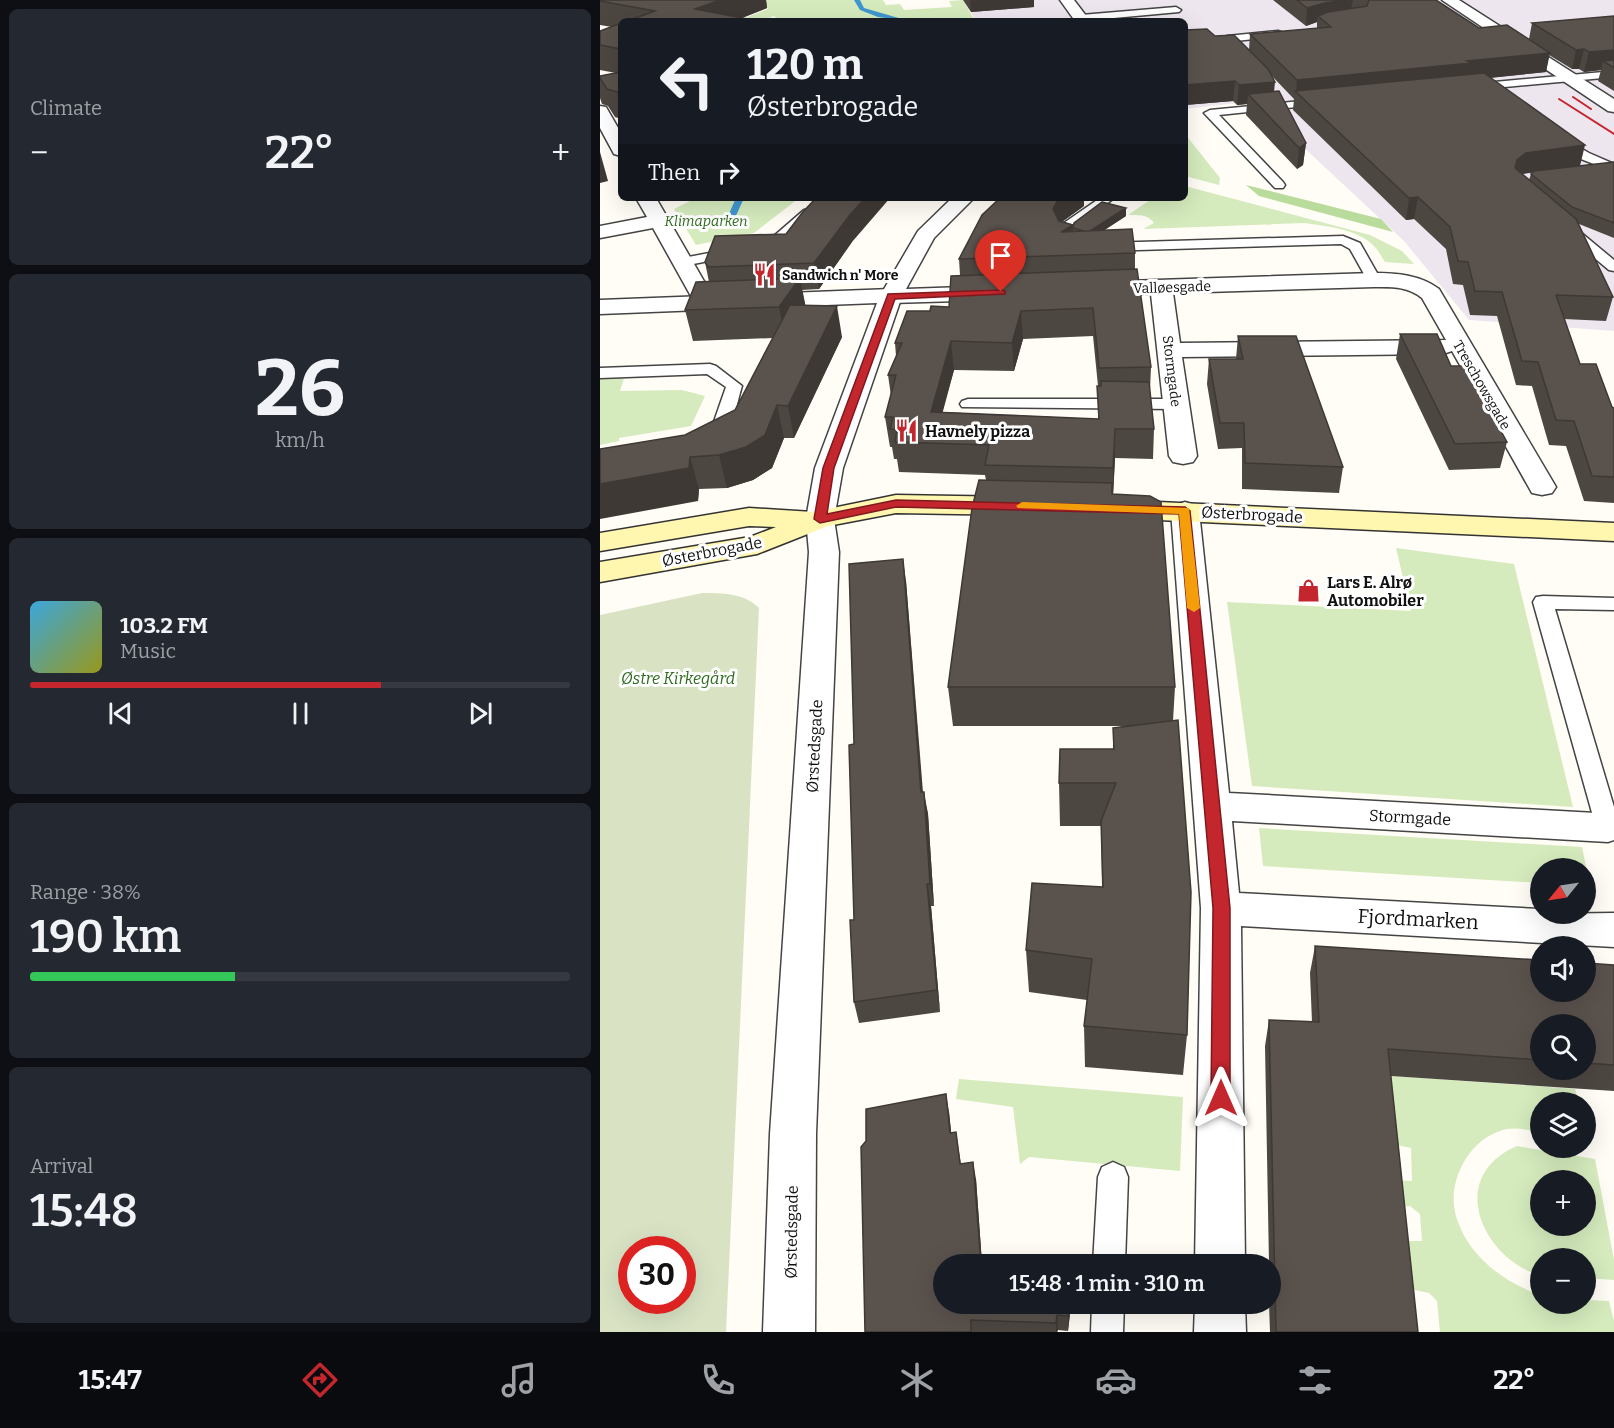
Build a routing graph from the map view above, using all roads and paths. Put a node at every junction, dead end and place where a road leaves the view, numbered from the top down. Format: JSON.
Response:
{"nodes":[{"id":1,"x":1067,"y":0,"type":"edge"},
{"id":2,"x":1449,"y":0,"type":"edge"},
{"id":3,"x":1176,"y":10,"type":"dead end"},
{"id":4,"x":1080,"y":18,"type":"edge"},
{"id":5,"x":1101,"y":18,"type":"edge"},
{"id":6,"x":1291,"y":33,"type":"edge"},
{"id":7,"x":1235,"y":47,"type":"edge"},
{"id":8,"x":1614,"y":74,"type":"edge"},
{"id":9,"x":1569,"y":78,"type":"junction"},
{"id":10,"x":1487,"y":86,"type":"junction"},
{"id":11,"x":1464,"y":88,"type":"edge"},
{"id":12,"x":1505,"y":99,"type":"edge"},
{"id":13,"x":1337,"y":101,"type":"edge"},
{"id":14,"x":618,"y":102,"type":"edge"},
{"id":15,"x":1614,"y":107,"type":"edge"},
{"id":16,"x":600,"y":110,"type":"edge"},
{"id":17,"x":1549,"y":131,"type":"edge"},
{"id":18,"x":618,"y":145,"type":"edge"},
{"id":19,"x":618,"y":152,"type":"edge"},
{"id":20,"x":600,"y":155,"type":"edge"},
{"id":21,"x":1592,"y":171,"type":"edge"},
{"id":22,"x":1279,"y":186,"type":"dead end"},
{"id":23,"x":648,"y":201,"type":"edge"},
{"id":24,"x":961,"y":201,"type":"edge"},
{"id":25,"x":1104,"y":201,"type":"edge"},
{"id":26,"x":816,"y":207,"type":"edge"},
{"id":27,"x":658,"y":221,"type":"junction"},
{"id":28,"x":1558,"y":222,"type":"edge"},
{"id":29,"x":600,"y":232,"type":"edge"},
{"id":30,"x":683,"y":262,"type":"junction"},
{"id":31,"x":1614,"y":267,"type":"edge"},
{"id":32,"x":1374,"y":279,"type":"junction"},
{"id":33,"x":1420,"y":285,"type":"joint"},
{"id":34,"x":1161,"y":287,"type":"junction"},
{"id":35,"x":1070,"y":290,"type":"edge"},
{"id":36,"x":1013,"y":292,"type":"edge"},
{"id":37,"x":891,"y":296,"type":"junction"},
{"id":38,"x":705,"y":302,"type":"junction"},
{"id":39,"x":600,"y":307,"type":"edge"},
{"id":40,"x":1460,"y":347,"type":"junction"},
{"id":41,"x":1169,"y":350,"type":"junction"},
{"id":42,"x":600,"y":373,"type":"edge"},
{"id":43,"x":968,"y":404,"type":"dead end"},
{"id":44,"x":1177,"y":404,"type":"junction"},
{"id":45,"x":700,"y":447,"type":"edge"},
{"id":46,"x":1183,"y":456,"type":"dead end"},
{"id":47,"x":1542,"y":487,"type":"dead end"},
{"id":48,"x":1042,"y":506,"type":"edge"},
{"id":49,"x":1089,"y":508,"type":"edge"},
{"id":50,"x":1185,"y":511,"type":"junction"},
{"id":51,"x":820,"y":519,"type":"junction"},
{"id":52,"x":1614,"y":532,"type":"edge"},
{"id":53,"x":600,"y":542,"type":"edge"},
{"id":54,"x":600,"y":572,"type":"edge"},
{"id":55,"x":1614,"y":604,"type":"edge"},
{"id":56,"x":1212,"y":806,"type":"junction"},
{"id":57,"x":1608,"y":827,"type":"joint"},
{"id":58,"x":1221,"y":908,"type":"junction"},
{"id":59,"x":1614,"y":930,"type":"edge"},
{"id":60,"x":1113,"y":1177,"type":"dead end"},
{"id":61,"x":1109,"y":1254,"type":"edge"},
{"id":62,"x":1220,"y":1254,"type":"edge"},
{"id":63,"x":1108,"y":1314,"type":"edge"},
{"id":64,"x":1220,"y":1314,"type":"edge"},
{"id":65,"x":789,"y":1332,"type":"edge"},
{"id":66,"x":1107,"y":1332,"type":"edge"},
{"id":67,"x":1220,"y":1332,"type":"edge"}],
"edges":[{"from":1,"to":4,"type":"street"},
{"from":2,"to":9,"type":"street"},
{"from":3,"to":5,"type":"lane"},
{"from":6,"to":7,"type":"lane"},
{"from":8,"to":9,"type":"lane"},
{"from":9,"to":10,"type":"lane"},
{"from":9,"to":15,"type":"street"},
{"from":10,"to":11,"type":"lane"},
{"from":10,"to":12,"type":"lane"},
{"from":13,"to":22,"type":"lane"},
{"from":14,"to":16,"type":"street"},
{"from":16,"to":18,"type":"street"},
{"from":17,"to":21,"type":"lane"},
{"from":19,"to":20,"type":"street"},
{"from":23,"to":27,"type":"street"},
{"from":24,"to":37,"type":"street","name":"Ørstedsgade"},
{"from":25,"to":32,"type":"lane"},
{"from":26,"to":30,"type":"lane"},
{"from":27,"to":29,"type":"street"},
{"from":27,"to":30,"type":"street"},
{"from":28,"to":31,"type":"lane"},
{"from":30,"to":38,"type":"street"},
{"from":32,"to":33,"type":"street","name":"Valløesgade"},
{"from":32,"to":34,"type":"street","name":"Valløesgade"},
{"from":33,"to":40,"type":"street","name":"Treschowsgade"},
{"from":34,"to":35,"type":"street","name":"Valløesgade"},
{"from":34,"to":41,"type":"street","name":"Stormgade"},
{"from":36,"to":37,"type":"street"},
{"from":37,"to":38,"type":"street"},
{"from":37,"to":51,"type":"street","name":"Ørstedsgade"},
{"from":38,"to":39,"type":"street"},
{"from":40,"to":41,"type":"street"},
{"from":40,"to":47,"type":"street","name":"Treschowsgade"},
{"from":41,"to":44,"type":"street","name":"Stormgade"},
{"from":42,"to":45,"type":"lane"},
{"from":43,"to":44,"type":"lane"},
{"from":44,"to":46,"type":"street","name":"Stormgade"},
{"from":48,"to":51,"type":"main road","name":"Østerbrogade"},
{"from":49,"to":50,"type":"main road","name":"Østerbrogade"},
{"from":50,"to":52,"type":"main road","name":"Østerbrogade"},
{"from":50,"to":56,"type":"street"},
{"from":51,"to":53,"type":"main road","name":"Østerbrogade"},
{"from":51,"to":54,"type":"main road","name":"Østerbrogade"},
{"from":51,"to":65,"type":"street","name":"Ørstedsgade"},
{"from":55,"to":57,"type":"lane"},
{"from":56,"to":57,"type":"street","name":"Stormgade"},
{"from":56,"to":58,"type":"street"},
{"from":58,"to":59,"type":"street","name":"Fjordmarken"},
{"from":58,"to":62,"type":"street"},
{"from":60,"to":61,"type":"lane"},
{"from":63,"to":66,"type":"lane"},
{"from":64,"to":67,"type":"street"}]}
